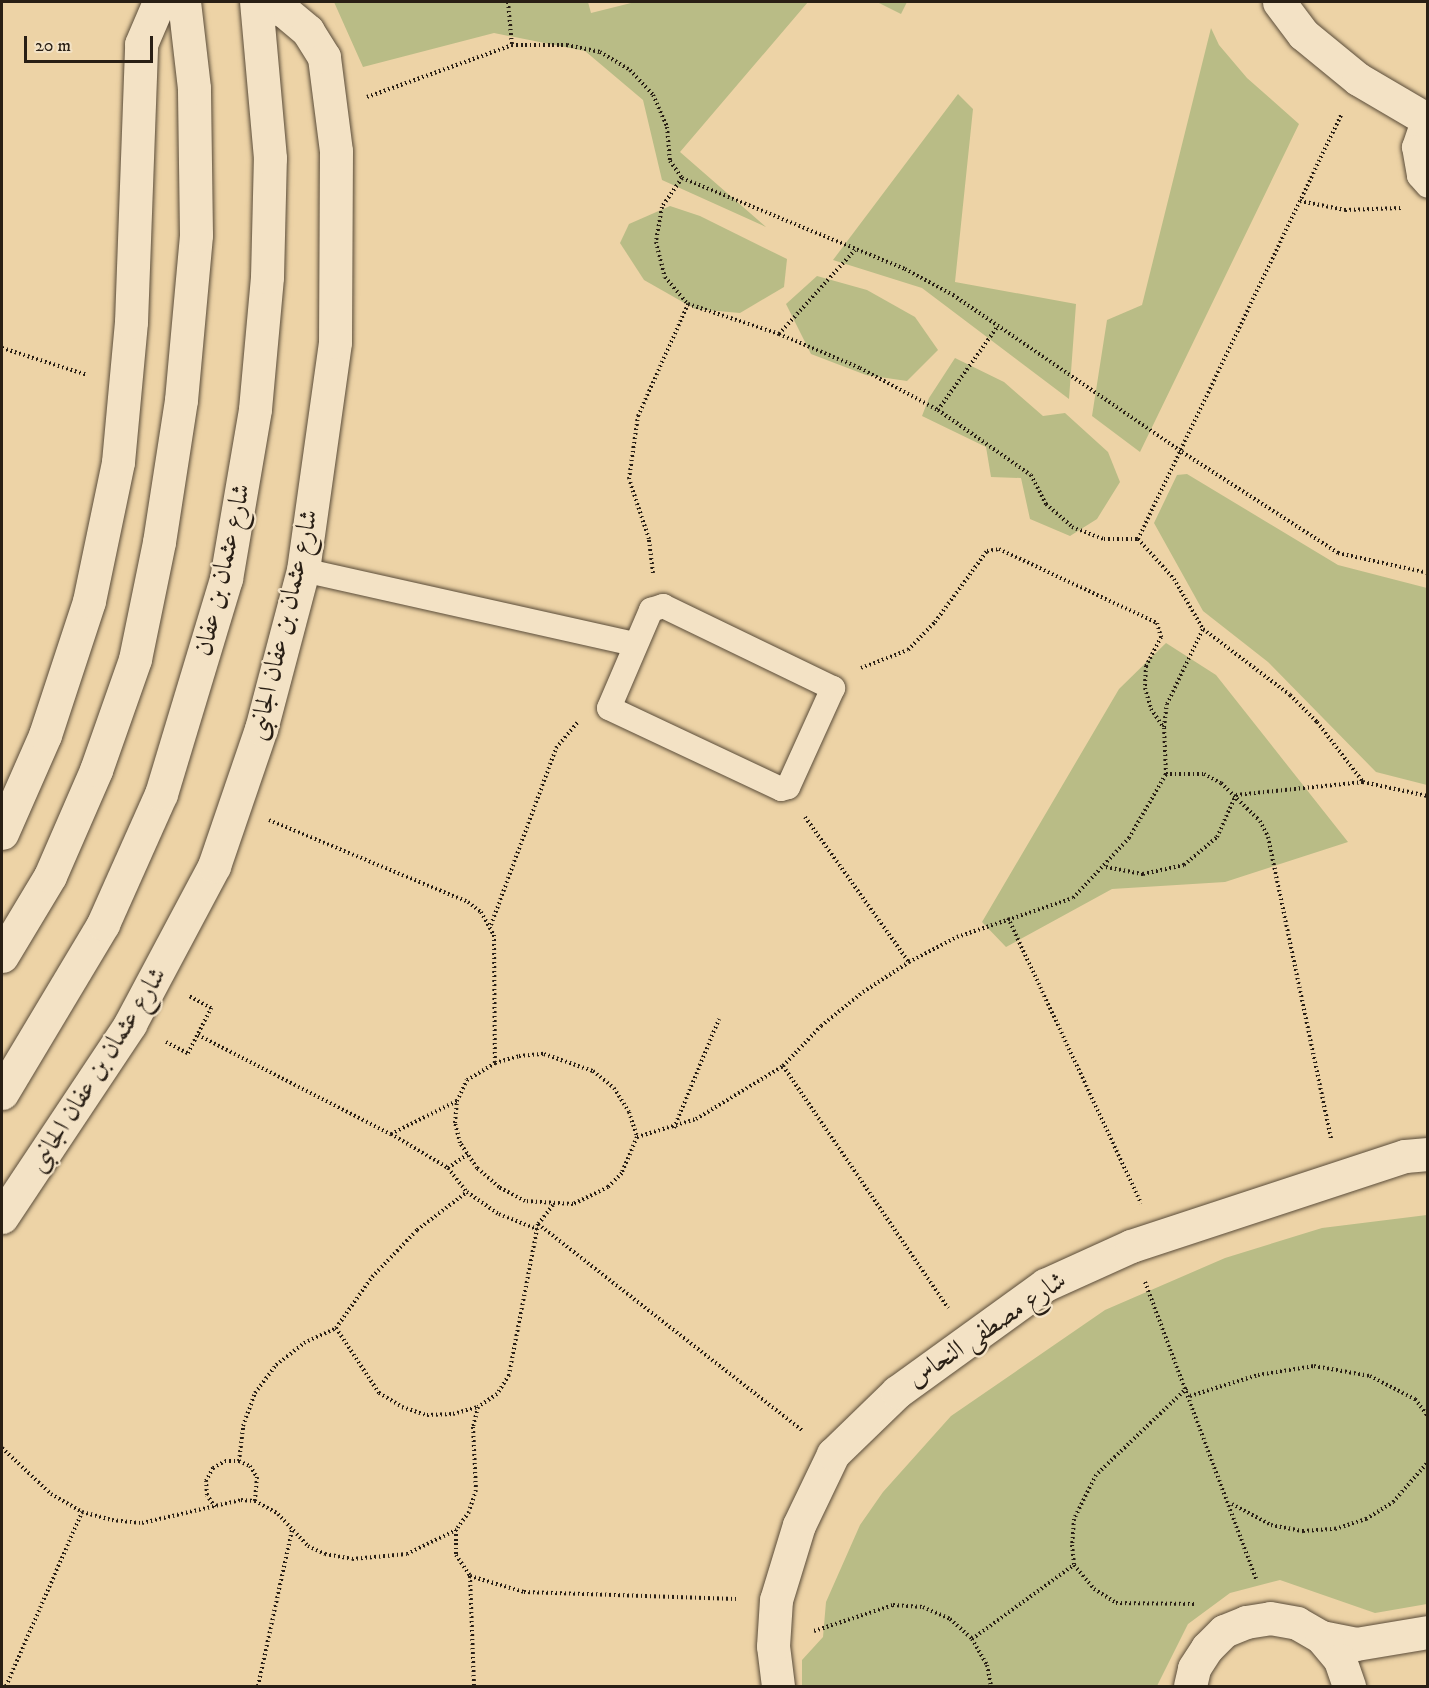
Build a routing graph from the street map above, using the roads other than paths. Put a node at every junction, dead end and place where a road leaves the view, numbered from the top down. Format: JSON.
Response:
{"nodes":[{"id":1,"x":159,"y":2,"type":"edge"},
{"id":2,"x":184,"y":2,"type":"edge"},
{"id":3,"x":258,"y":2,"type":"edge"},
{"id":4,"x":1279,"y":2,"type":"edge"},
{"id":5,"x":1426,"y":119,"type":"edge"},
{"id":6,"x":1428,"y":186,"type":"edge"},
{"id":7,"x":303,"y":570,"type":"junction"},
{"id":8,"x":635,"y":644,"type":"junction"},
{"id":9,"x":2,"y":833,"type":"edge"},
{"id":10,"x":2,"y":956,"type":"edge"},
{"id":11,"x":2,"y":1093,"type":"edge"},
{"id":12,"x":1428,"y":1154,"type":"edge"},
{"id":13,"x":2,"y":1217,"type":"edge"},
{"id":14,"x":1428,"y":1632,"type":"edge"},
{"id":15,"x":1321,"y":1637,"type":"junction"},
{"id":16,"x":778,"y":1686,"type":"edge"},
{"id":17,"x":1190,"y":1686,"type":"edge"},
{"id":18,"x":1349,"y":1686,"type":"edge"}],
"edges":[{"from":1,"to":9,"type":"street"},
{"from":2,"to":10,"type":"street"},
{"from":3,"to":7,"type":"street","name":"شارع عثمان بن عفان الجانبى"},
{"from":3,"to":11,"type":"street","name":"شارع عثمان بن عفان"},
{"from":4,"to":5,"type":"street"},
{"from":5,"to":6,"type":"lane"},
{"from":7,"to":8,"type":"lane"},
{"from":7,"to":13,"type":"street","name":"شارع عثمان بن عفان الجانبى"},
{"from":8,"to":8,"type":"lane"},
{"from":12,"to":16,"type":"street","name":"شارع مصطفى النحاس"},
{"from":14,"to":15,"type":"street"},
{"from":15,"to":17,"type":"street"},
{"from":15,"to":18,"type":"street"}]}
